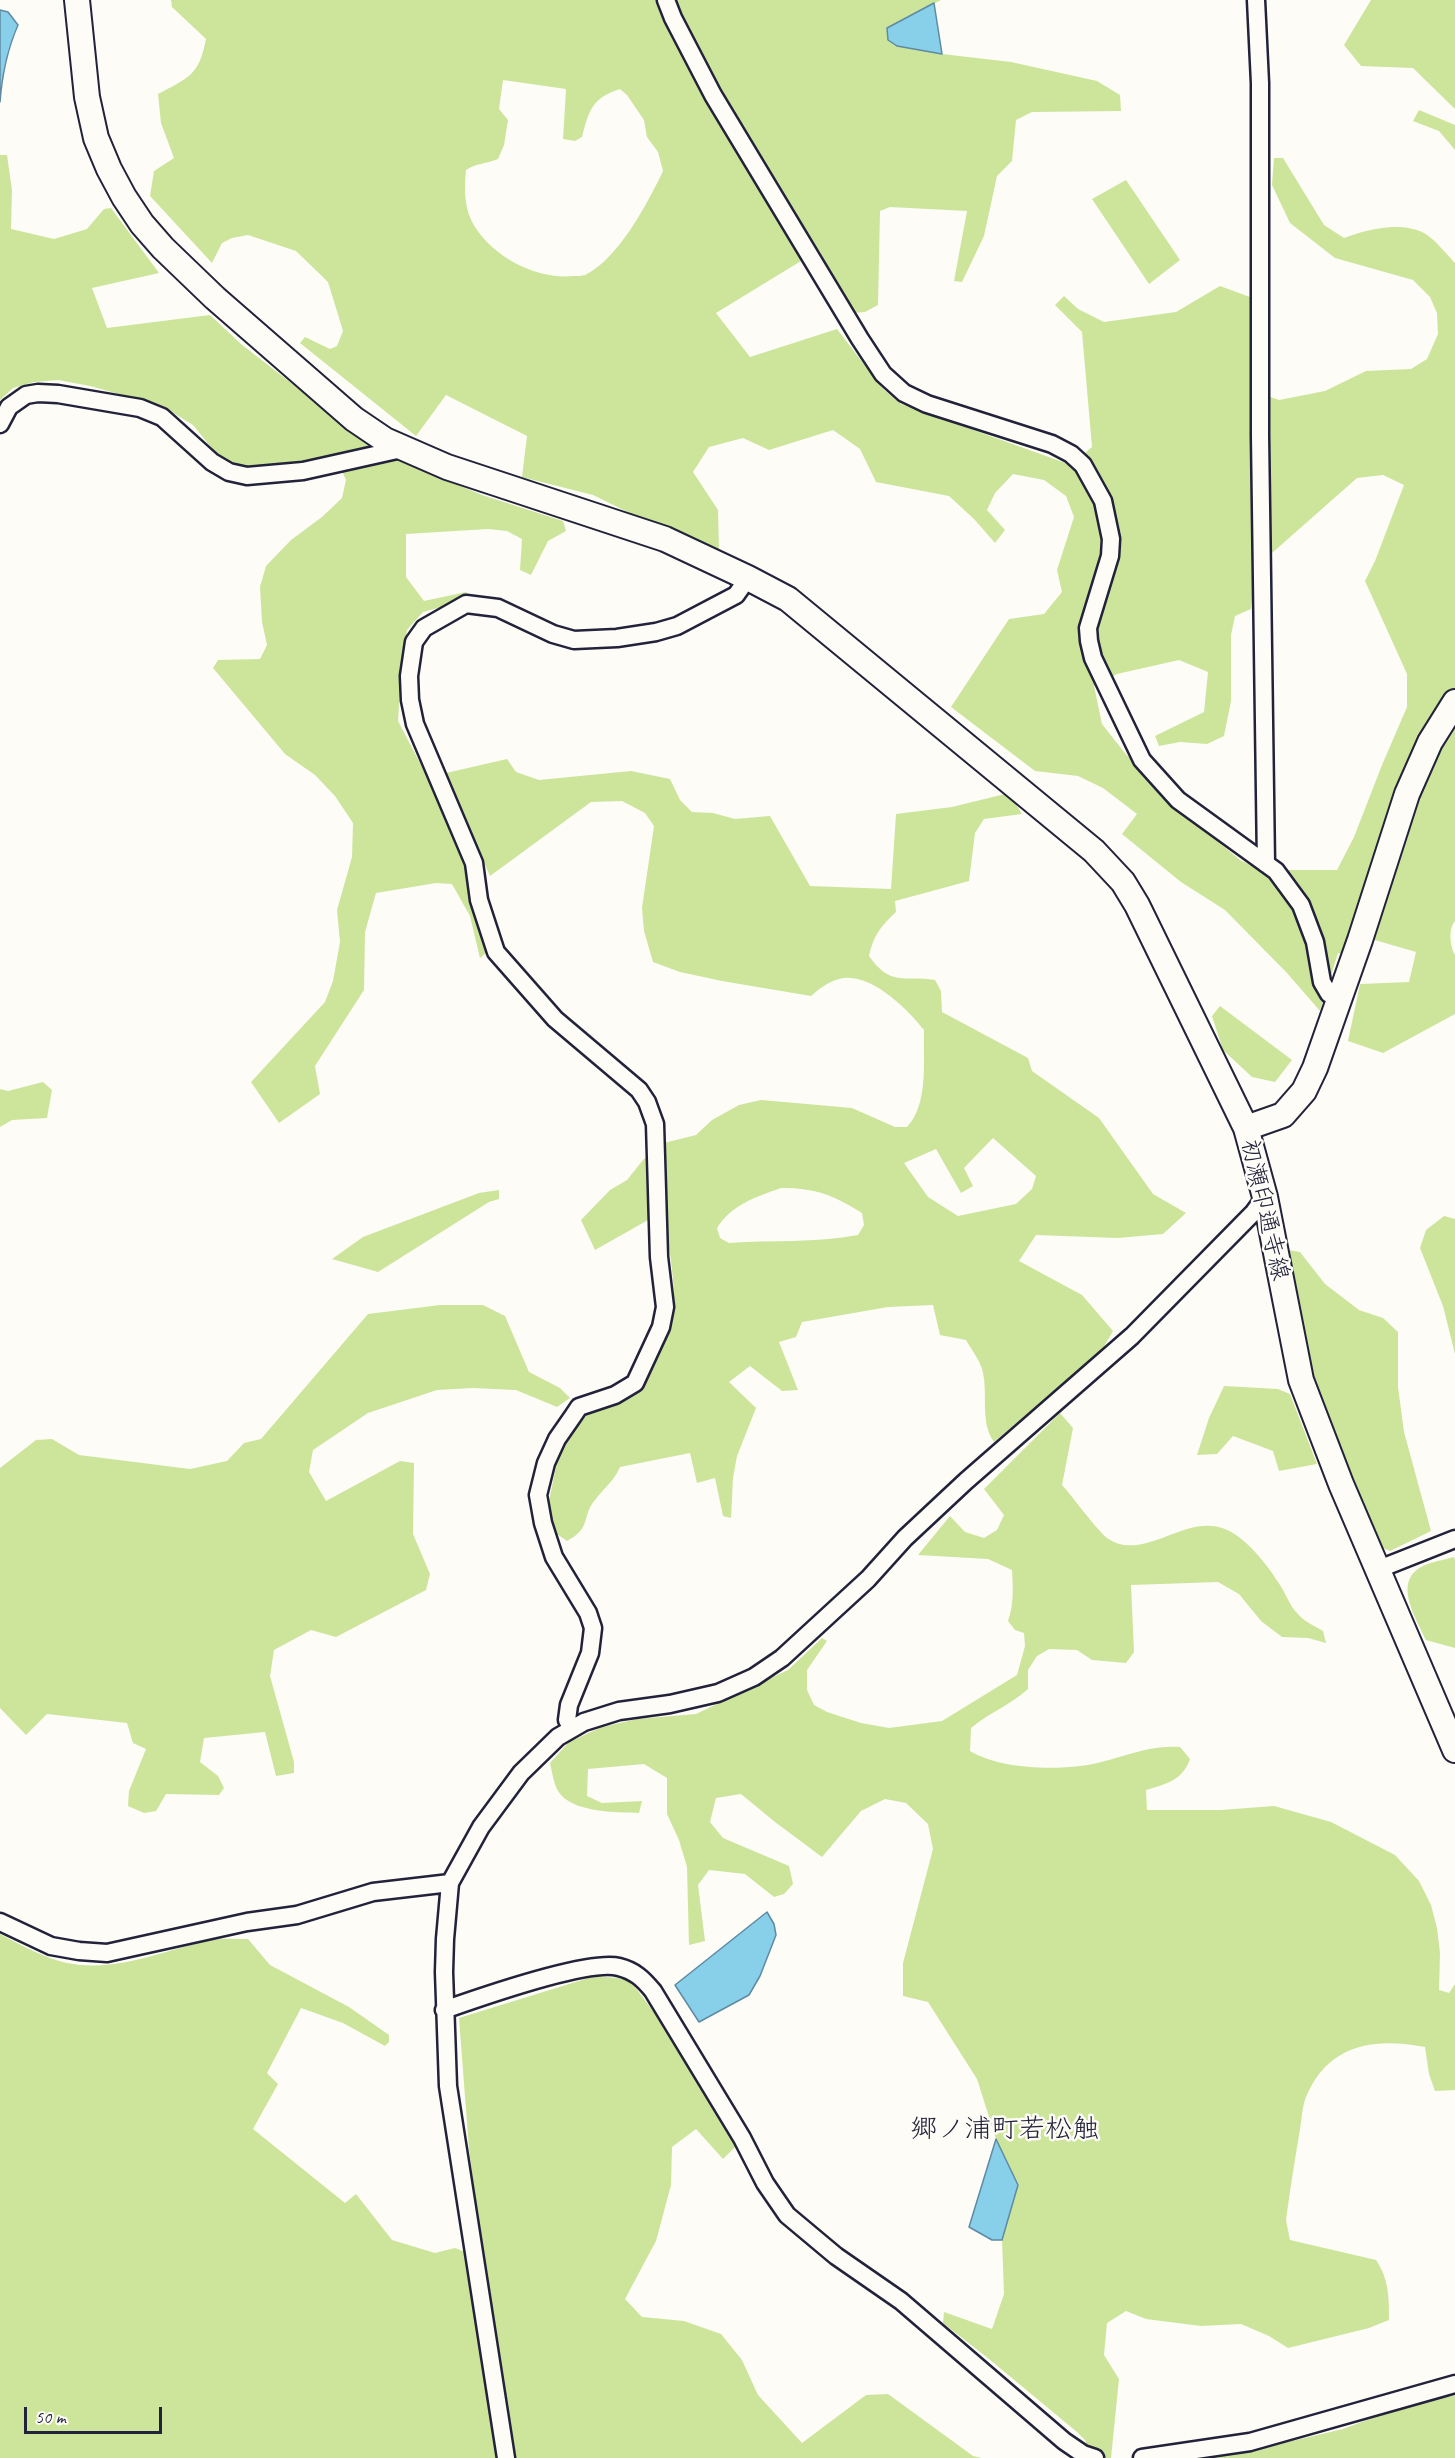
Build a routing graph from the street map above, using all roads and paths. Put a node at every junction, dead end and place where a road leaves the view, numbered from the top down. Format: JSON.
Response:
{"nodes":[{"id":1,"x":76,"y":0,"type":"edge"},
{"id":2,"x":666,"y":0,"type":"edge"},
{"id":3,"x":1256,"y":0,"type":"edge"},
{"id":4,"x":0,"y":424,"type":"edge"},
{"id":5,"x":406,"y":448,"type":"junction"},
{"id":6,"x":748,"y":578,"type":"junction"},
{"id":7,"x":1455,"y":702,"type":"edge"},
{"id":8,"x":1266,"y":864,"type":"junction"},
{"id":9,"x":1340,"y":997,"type":"junction"},
{"id":10,"x":1246,"y":1128,"type":"junction"},
{"id":11,"x":1264,"y":1197,"type":"junction"},
{"id":12,"x":1455,"y":1539,"type":"edge"},
{"id":13,"x":1379,"y":1569,"type":"junction"},
{"id":14,"x":572,"y":1728,"type":"junction"},
{"id":15,"x":1455,"y":1750,"type":"edge"},
{"id":16,"x":450,"y":1883,"type":"junction"},
{"id":17,"x":0,"y":1922,"type":"edge"},
{"id":18,"x":444,"y":2010,"type":"junction"},
{"id":19,"x":1455,"y":2384,"type":"edge"},
{"id":20,"x":506,"y":2458,"type":"edge"},
{"id":21,"x":1095,"y":2458,"type":"edge"},
{"id":22,"x":1142,"y":2458,"type":"edge"}],
"edges":[{"from":1,"to":5,"type":"street"},
{"from":2,"to":8,"type":"street"},
{"from":3,"to":8,"type":"street"},
{"from":4,"to":5,"type":"street"},
{"from":5,"to":6,"type":"street"},
{"from":6,"to":10,"type":"street"},
{"from":6,"to":14,"type":"street"},
{"from":7,"to":9,"type":"street","name":"初瀬印通寺線"},
{"from":8,"to":9,"type":"street"},
{"from":9,"to":10,"type":"street","name":"初瀬印通寺線"},
{"from":10,"to":11,"type":"street","name":"初瀬印通寺線"},
{"from":11,"to":13,"type":"street","name":"初瀬印通寺線"},
{"from":11,"to":14,"type":"street"},
{"from":12,"to":13,"type":"street"},
{"from":13,"to":15,"type":"street","name":"初瀬印通寺線"},
{"from":14,"to":16,"type":"street"},
{"from":16,"to":17,"type":"street"},
{"from":16,"to":18,"type":"street"},
{"from":18,"to":20,"type":"street"},
{"from":18,"to":21,"type":"street"},
{"from":19,"to":22,"type":"street"}]}
